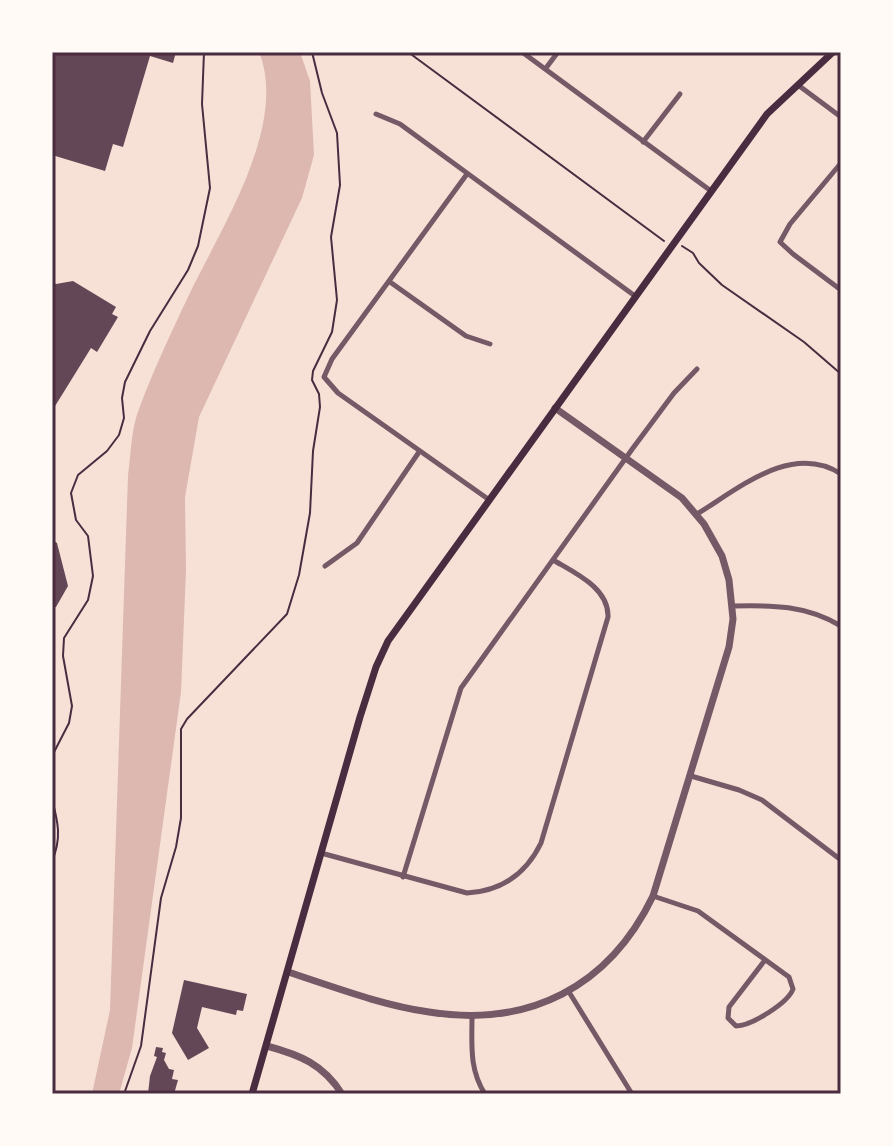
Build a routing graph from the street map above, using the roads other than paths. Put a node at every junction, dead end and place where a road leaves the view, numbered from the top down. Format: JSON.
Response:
{"nodes":[{"id":1,"x":522,"y":52,"type":"edge"},
{"id":2,"x":558,"y":52,"type":"edge"},
{"id":3,"x":833,"y":52,"type":"edge"},
{"id":4,"x":546,"y":68,"type":"junction"},
{"id":5,"x":798,"y":85,"type":"junction"},
{"id":6,"x":680,"y":94,"type":"dead end"},
{"id":7,"x":376,"y":114,"type":"dead end"},
{"id":8,"x":841,"y":117,"type":"edge"},
{"id":9,"x":643,"y":142,"type":"junction"},
{"id":10,"x":841,"y":163,"type":"edge"},
{"id":11,"x":467,"y":174,"type":"junction"},
{"id":12,"x":711,"y":191,"type":"junction"},
{"id":13,"x":390,"y":282,"type":"junction"},
{"id":14,"x":841,"y":290,"type":"edge"},
{"id":15,"x":635,"y":296,"type":"junction"},
{"id":16,"x":490,"y":344,"type":"dead end"},
{"id":17,"x":697,"y":369,"type":"dead end"},
{"id":18,"x":555,"y":408,"type":"junction"},
{"id":19,"x":419,"y":452,"type":"junction"},
{"id":20,"x":626,"y":458,"type":"junction"},
{"id":21,"x":841,"y":474,"type":"edge"},
{"id":22,"x":488,"y":499,"type":"junction"},
{"id":23,"x":697,"y":514,"type":"junction"},
{"id":24,"x":553,"y":560,"type":"junction"},
{"id":25,"x":325,"y":566,"type":"dead end"},
{"id":26,"x":733,"y":606,"type":"junction"},
{"id":27,"x":841,"y":626,"type":"edge"},
{"id":28,"x":691,"y":776,"type":"junction"},
{"id":29,"x":321,"y":853,"type":"junction"},
{"id":30,"x":841,"y":860,"type":"edge"},
{"id":31,"x":403,"y":877,"type":"junction"},
{"id":32,"x":653,"y":896,"type":"junction"},
{"id":33,"x":765,"y":960,"type":"junction"},
{"id":34,"x":288,"y":972,"type":"junction"},
{"id":35,"x":569,"y":992,"type":"junction"},
{"id":36,"x":472,"y":1016,"type":"junction"},
{"id":37,"x":267,"y":1046,"type":"junction"},
{"id":38,"x":252,"y":1094,"type":"edge"},
{"id":39,"x":342,"y":1094,"type":"edge"},
{"id":40,"x":485,"y":1094,"type":"edge"},
{"id":41,"x":632,"y":1094,"type":"edge"}],
"edges":[{"from":1,"to":4,"type":"street"},
{"from":2,"to":4,"type":"street"},
{"from":3,"to":5,"type":"main road"},
{"from":4,"to":9,"type":"street"},
{"from":5,"to":8,"type":"street"},
{"from":5,"to":12,"type":"main road"},
{"from":6,"to":9,"type":"street"},
{"from":7,"to":11,"type":"street"},
{"from":9,"to":12,"type":"street"},
{"from":10,"to":14,"type":"street"},
{"from":11,"to":13,"type":"street"},
{"from":11,"to":15,"type":"street"},
{"from":12,"to":15,"type":"main road"},
{"from":13,"to":16,"type":"street"},
{"from":13,"to":19,"type":"street"},
{"from":15,"to":18,"type":"main road"},
{"from":17,"to":20,"type":"street"},
{"from":18,"to":20,"type":"street"},
{"from":18,"to":22,"type":"main road"},
{"from":19,"to":22,"type":"street"},
{"from":19,"to":25,"type":"street"},
{"from":20,"to":23,"type":"street"},
{"from":20,"to":24,"type":"street"},
{"from":21,"to":23,"type":"street"},
{"from":22,"to":29,"type":"main road"},
{"from":23,"to":26,"type":"street"},
{"from":24,"to":31,"type":"street"},
{"from":24,"to":31,"type":"street"},
{"from":26,"to":27,"type":"street"},
{"from":26,"to":28,"type":"street"},
{"from":28,"to":30,"type":"street"},
{"from":28,"to":32,"type":"street"},
{"from":29,"to":31,"type":"street"},
{"from":29,"to":34,"type":"main road"},
{"from":32,"to":33,"type":"street"},
{"from":32,"to":35,"type":"street"},
{"from":33,"to":33,"type":"street"},
{"from":34,"to":36,"type":"street"},
{"from":34,"to":37,"type":"main road"},
{"from":35,"to":36,"type":"street"},
{"from":35,"to":41,"type":"street"},
{"from":36,"to":40,"type":"street"},
{"from":37,"to":38,"type":"main road"},
{"from":37,"to":39,"type":"street"}]}
